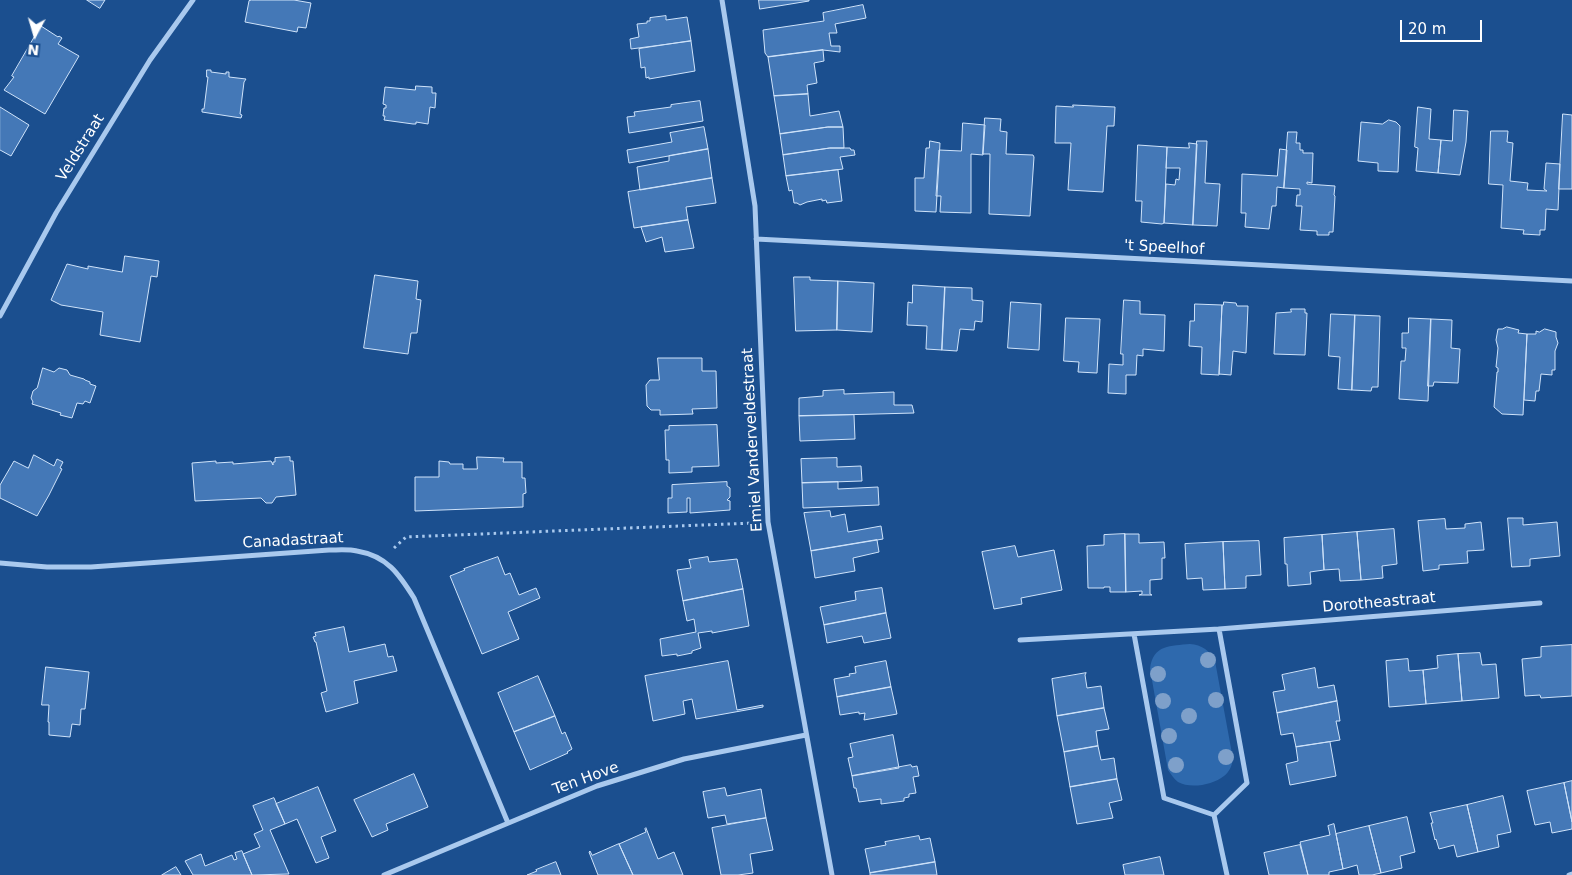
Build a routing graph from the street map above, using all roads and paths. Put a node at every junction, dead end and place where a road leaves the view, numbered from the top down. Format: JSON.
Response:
{"nodes":[{"id":1,"x":193,"y":0,"type":"edge"},
{"id":2,"x":722,"y":0,"type":"edge"},
{"id":3,"x":756,"y":240,"type":"junction"},
{"id":4,"x":1572,"y":281,"type":"edge"},
{"id":5,"x":0,"y":316,"type":"edge"},
{"id":6,"x":768,"y":522,"type":"junction"},
{"id":7,"x":383,"y":559,"type":"junction"},
{"id":8,"x":0,"y":563,"type":"edge"},
{"id":9,"x":1540,"y":603,"type":"dead end"},
{"id":10,"x":1219,"y":629,"type":"junction"},
{"id":11,"x":1134,"y":634,"type":"junction"},
{"id":12,"x":1020,"y":640,"type":"dead end"},
{"id":13,"x":806,"y":735,"type":"junction"},
{"id":14,"x":1214,"y":815,"type":"junction"},
{"id":15,"x":508,"y":823,"type":"junction"},
{"id":16,"x":384,"y":875,"type":"edge"},
{"id":17,"x":832,"y":875,"type":"edge"},
{"id":18,"x":1227,"y":875,"type":"edge"}],
"edges":[{"from":1,"to":5,"type":"street","name":"Veldstraat"},
{"from":2,"to":3,"type":"street","name":"Emiel Vanderveldestraat"},
{"from":3,"to":4,"type":"street","name":"'t Speelhof"},
{"from":3,"to":6,"type":"street","name":"Emiel Vanderveldestraat"},
{"from":6,"to":7,"type":"path"},
{"from":6,"to":13,"type":"street","name":"Emiel Vanderveldestraat"},
{"from":7,"to":8,"type":"street","name":"Canadastraat"},
{"from":7,"to":15,"type":"street","name":"Canadastraat"},
{"from":9,"to":10,"type":"street","name":"Dorotheastraat"},
{"from":10,"to":11,"type":"street","name":"Dorotheastraat"},
{"from":10,"to":14,"type":"street"},
{"from":11,"to":12,"type":"street","name":"Dorotheastraat"},
{"from":11,"to":14,"type":"street"},
{"from":13,"to":15,"type":"street","name":"Ten Hove"},
{"from":13,"to":17,"type":"street","name":"Emiel Vanderveldestraat"},
{"from":14,"to":18,"type":"street"},
{"from":15,"to":16,"type":"street","name":"Ten Hove"}]}
